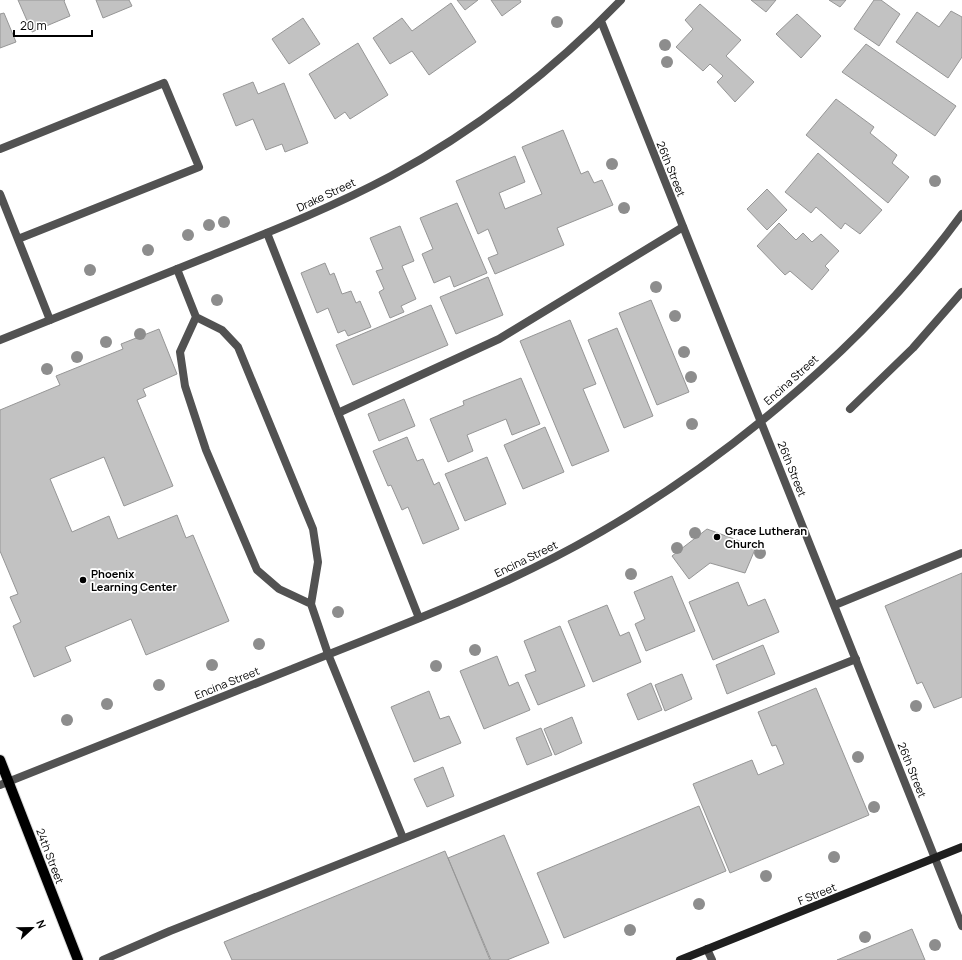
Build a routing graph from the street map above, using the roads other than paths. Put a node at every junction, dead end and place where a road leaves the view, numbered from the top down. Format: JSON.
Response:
{"nodes":[{"id":1,"x":621,"y":0,"type":"edge"},
{"id":2,"x":601,"y":21,"type":"junction"},
{"id":3,"x":0,"y":149,"type":"edge"},
{"id":4,"x":0,"y":194,"type":"edge"},
{"id":5,"x":962,"y":214,"type":"edge"},
{"id":6,"x":683,"y":227,"type":"junction"},
{"id":7,"x":267,"y":233,"type":"junction"},
{"id":8,"x":18,"y":239,"type":"junction"},
{"id":9,"x":177,"y":268,"type":"junction"},
{"id":10,"x":962,"y":292,"type":"edge"},
{"id":11,"x":196,"y":317,"type":"junction"},
{"id":12,"x":50,"y":320,"type":"junction"},
{"id":13,"x":0,"y":340,"type":"edge"},
{"id":14,"x":850,"y":409,"type":"dead end"},
{"id":15,"x":338,"y":413,"type":"junction"},
{"id":16,"x":760,"y":422,"type":"junction"},
{"id":17,"x":962,"y":553,"type":"edge"},
{"id":18,"x":311,"y":604,"type":"junction"},
{"id":19,"x":835,"y":605,"type":"junction"},
{"id":20,"x":419,"y":618,"type":"junction"},
{"id":21,"x":328,"y":654,"type":"junction"},
{"id":22,"x":856,"y":659,"type":"junction"},
{"id":23,"x":0,"y":760,"type":"edge"},
{"id":24,"x":4,"y":784,"type":"edge"},
{"id":25,"x":403,"y":838,"type":"junction"},
{"id":26,"x":962,"y":847,"type":"edge"},
{"id":27,"x":935,"y":858,"type":"junction"},
{"id":28,"x":962,"y":926,"type":"edge"},
{"id":29,"x":707,"y":949,"type":"junction"},
{"id":30,"x":78,"y":960,"type":"edge"},
{"id":31,"x":103,"y":960,"type":"edge"},
{"id":32,"x":680,"y":960,"type":"edge"},
{"id":33,"x":712,"y":960,"type":"edge"}],
"edges":[{"from":1,"to":2,"type":"street","name":"Drake Street"},
{"from":2,"to":6,"type":"street","name":"26th Street"},
{"from":2,"to":7,"type":"street","name":"Drake Street"},
{"from":3,"to":8,"type":"street"},
{"from":4,"to":8,"type":"street"},
{"from":5,"to":16,"type":"street","name":"Encina Street"},
{"from":6,"to":15,"type":"street"},
{"from":6,"to":16,"type":"street","name":"26th Street"},
{"from":7,"to":9,"type":"street","name":"Drake Street"},
{"from":7,"to":15,"type":"street"},
{"from":8,"to":12,"type":"street"},
{"from":9,"to":11,"type":"street"},
{"from":9,"to":12,"type":"street","name":"Drake Street"},
{"from":10,"to":14,"type":"street"},
{"from":11,"to":18,"type":"street"},
{"from":11,"to":18,"type":"street"},
{"from":12,"to":13,"type":"street","name":"Drake Street"},
{"from":15,"to":20,"type":"street"},
{"from":16,"to":19,"type":"street","name":"26th Street"},
{"from":16,"to":20,"type":"street","name":"Encina Street"},
{"from":17,"to":19,"type":"street"},
{"from":18,"to":21,"type":"street"},
{"from":19,"to":22,"type":"street","name":"26th Street"},
{"from":20,"to":21,"type":"street","name":"Encina Street"},
{"from":21,"to":24,"type":"street","name":"Encina Street"},
{"from":21,"to":25,"type":"street"},
{"from":22,"to":25,"type":"street"},
{"from":22,"to":27,"type":"street","name":"26th Street"},
{"from":23,"to":24,"type":"main road","name":"24th Street"},
{"from":24,"to":30,"type":"main road","name":"24th Street"},
{"from":25,"to":31,"type":"street"},
{"from":26,"to":27,"type":"main road","name":"F Street"},
{"from":27,"to":28,"type":"street","name":"26th Street"},
{"from":27,"to":29,"type":"main road","name":"F Street"},
{"from":29,"to":32,"type":"main road","name":"F Street"},
{"from":29,"to":33,"type":"street"}]}
